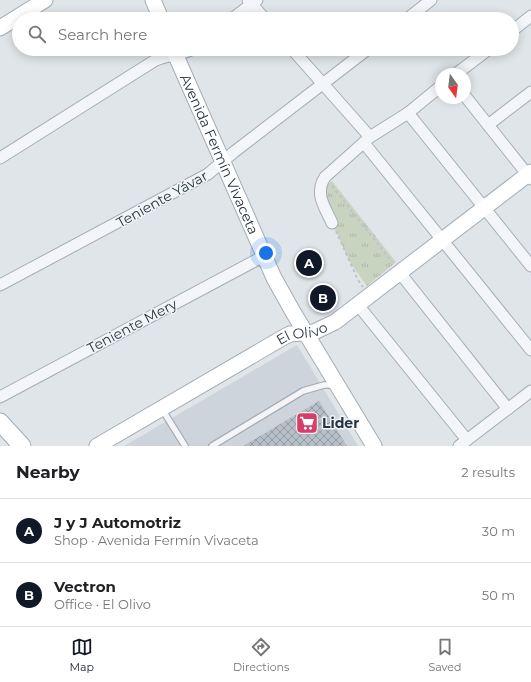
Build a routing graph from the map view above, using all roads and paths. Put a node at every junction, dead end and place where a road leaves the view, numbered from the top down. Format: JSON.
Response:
{"nodes":[{"id":1,"x":45,"y":0,"type":"edge"},
{"id":2,"x":153,"y":0,"type":"edge"},
{"id":3,"x":431,"y":0,"type":"edge"},
{"id":4,"x":252,"y":1,"type":"edge"},
{"id":5,"x":26,"y":12,"type":"edge"},
{"id":6,"x":158,"y":12,"type":"edge"},
{"id":7,"x":240,"y":12,"type":"edge"},
{"id":8,"x":260,"y":12,"type":"edge"},
{"id":9,"x":415,"y":12,"type":"edge"},
{"id":10,"x":531,"y":16,"type":"edge"},
{"id":11,"x":12,"y":21,"type":"edge"},
{"id":12,"x":519,"y":25,"type":"edge"},
{"id":13,"x":0,"y":28,"type":"edge"},
{"id":14,"x":166,"y":56,"type":"edge"},
{"id":15,"x":177,"y":56,"type":"edge"},
{"id":16,"x":298,"y":56,"type":"edge"},
{"id":17,"x":359,"y":56,"type":"edge"},
{"id":18,"x":480,"y":56,"type":"edge"},
{"id":19,"x":464,"y":68,"type":"edge"},
{"id":20,"x":323,"y":84,"type":"junction"},
{"id":21,"x":435,"y":91,"type":"edge"},
{"id":22,"x":531,"y":92,"type":"edge"},
{"id":23,"x":471,"y":104,"type":"edge"},
{"id":24,"x":408,"y":113,"type":"junction"},
{"id":25,"x":488,"y":125,"type":"junction"},
{"id":26,"x":367,"y":140,"type":"junction"},
{"id":27,"x":0,"y":158,"type":"edge"},
{"id":28,"x":223,"y":162,"type":"junction"},
{"id":29,"x":530,"y":175,"type":"edge"},
{"id":30,"x":325,"y":177,"type":"junction"},
{"id":31,"x":485,"y":208,"type":"junction"},
{"id":32,"x":332,"y":223,"type":"joint"},
{"id":33,"x":442,"y":240,"type":"junction"},
{"id":34,"x":264,"y":256,"type":"junction"},
{"id":35,"x":531,"y":266,"type":"edge"},
{"id":36,"x":400,"y":272,"type":"junction"},
{"id":37,"x":0,"y":285,"type":"edge"},
{"id":38,"x":363,"y":301,"type":"junction"},
{"id":39,"x":307,"y":333,"type":"junction"},
{"id":40,"x":531,"y":350,"type":"edge"},
{"id":41,"x":337,"y":385,"type":"junction"},
{"id":42,"x":531,"y":391,"type":"edge"},
{"id":43,"x":0,"y":397,"type":"edge"},
{"id":44,"x":162,"y":407,"type":"junction"},
{"id":45,"x":508,"y":409,"type":"junction"},
{"id":46,"x":0,"y":422,"type":"edge"},
{"id":47,"x":463,"y":443,"type":"edge"},
{"id":48,"x":22,"y":446,"type":"edge"},
{"id":49,"x":97,"y":446,"type":"edge"},
{"id":50,"x":185,"y":446,"type":"edge"},
{"id":51,"x":212,"y":446,"type":"edge"},
{"id":52,"x":374,"y":446,"type":"edge"}],
"edges":[{"from":1,"to":5,"type":"street"},
{"from":2,"to":6,"type":"street"},
{"from":3,"to":9,"type":"street"},
{"from":4,"to":7,"type":"street"},
{"from":4,"to":8,"type":"street"},
{"from":10,"to":12,"type":"street"},
{"from":11,"to":13,"type":"street"},
{"from":14,"to":27,"type":"street"},
{"from":15,"to":28,"type":"street","name":"Avenida Fermín Vivaceta"},
{"from":16,"to":20,"type":"street"},
{"from":17,"to":20,"type":"street","name":"Teniente Yávar"},
{"from":18,"to":19,"type":"street"},
{"from":20,"to":26,"type":"street"},
{"from":20,"to":28,"type":"street","name":"Teniente Yávar"},
{"from":21,"to":24,"type":"street"},
{"from":22,"to":25,"type":"street"},
{"from":23,"to":25,"type":"street"},
{"from":24,"to":26,"type":"street"},
{"from":24,"to":31,"type":"street"},
{"from":25,"to":29,"type":"street"},
{"from":26,"to":30,"type":"street"},
{"from":26,"to":33,"type":"street"},
{"from":28,"to":34,"type":"street","name":"Avenida Fermín Vivaceta"},
{"from":28,"to":37,"type":"street","name":"Teniente Yávar"},
{"from":29,"to":31,"type":"street","name":"El Olivo"},
{"from":30,"to":32,"type":"street"},
{"from":30,"to":36,"type":"path"},
{"from":31,"to":33,"type":"street","name":"El Olivo"},
{"from":31,"to":35,"type":"street"},
{"from":32,"to":38,"type":"path"},
{"from":33,"to":36,"type":"street","name":"El Olivo"},
{"from":33,"to":40,"type":"street"},
{"from":34,"to":39,"type":"street","name":"Avenida Fermín Vivaceta"},
{"from":34,"to":43,"type":"street","name":"Teniente Mery"},
{"from":36,"to":38,"type":"street","name":"El Olivo"},
{"from":36,"to":45,"type":"street"},
{"from":38,"to":39,"type":"street","name":"El Olivo"},
{"from":38,"to":47,"type":"street"},
{"from":39,"to":41,"type":"street","name":"Avenida Fermín Vivaceta"},
{"from":39,"to":44,"type":"street","name":"El Olivo"},
{"from":41,"to":51,"type":"lane"},
{"from":41,"to":52,"type":"street","name":"Avenida Fermín Vivaceta"},
{"from":42,"to":45,"type":"street"},
{"from":44,"to":49,"type":"street","name":"El Olivo"},
{"from":44,"to":50,"type":"lane"},
{"from":45,"to":47,"type":"street"},
{"from":46,"to":48,"type":"main road"}]}
